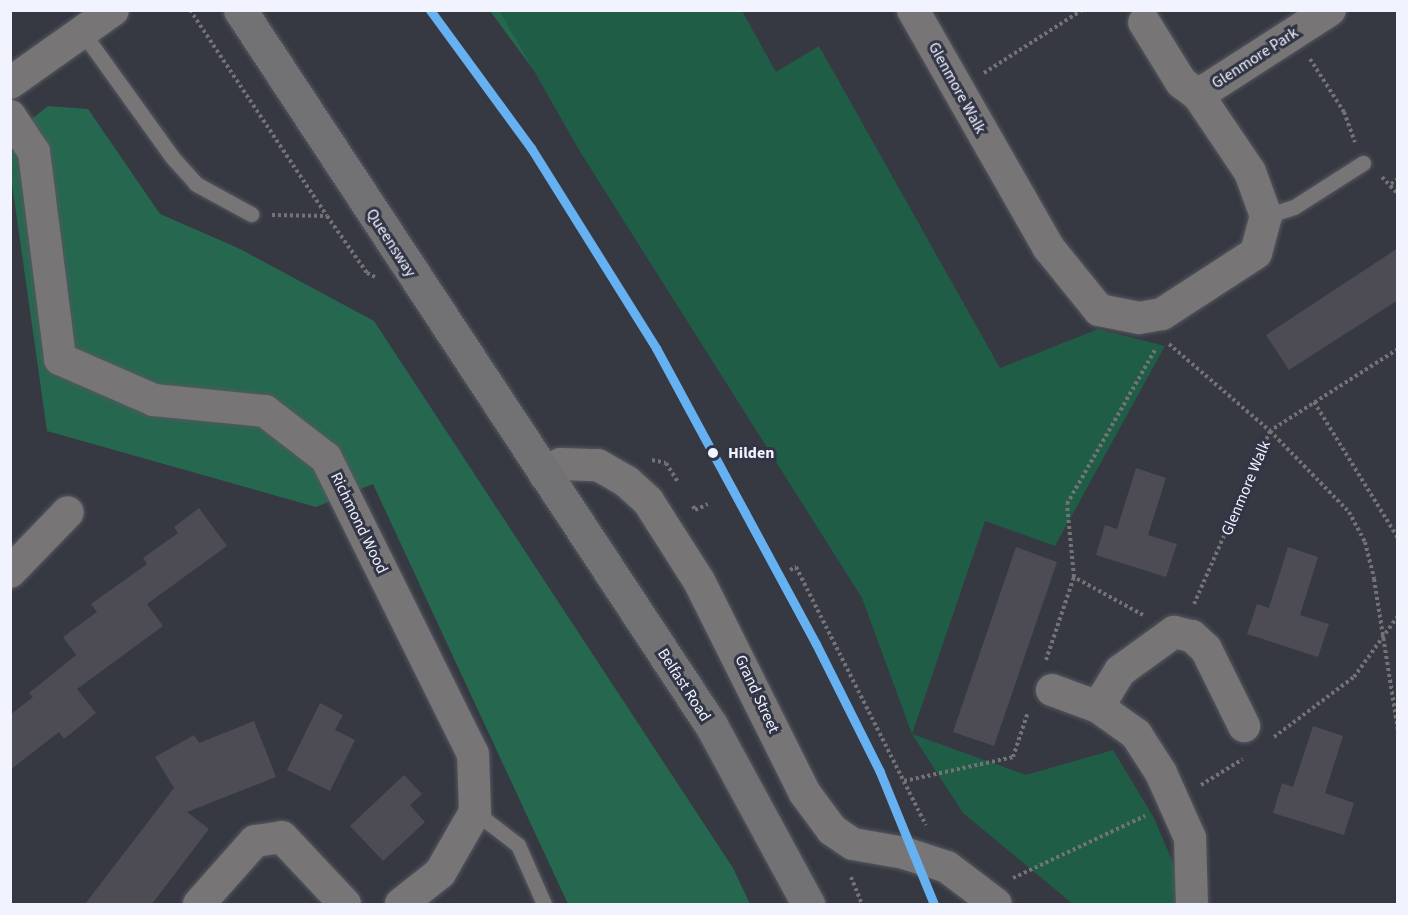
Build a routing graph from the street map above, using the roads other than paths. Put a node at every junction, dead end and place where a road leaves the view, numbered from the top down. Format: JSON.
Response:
{"nodes":[{"id":1,"x":113,"y":10,"type":"edge"},
{"id":2,"x":240,"y":10,"type":"edge"},
{"id":3,"x":913,"y":10,"type":"edge"},
{"id":4,"x":1330,"y":10,"type":"edge"},
{"id":5,"x":1144,"y":22,"type":"dead end"},
{"id":6,"x":82,"y":33,"type":"junction"},
{"id":7,"x":10,"y":83,"type":"edge"},
{"id":8,"x":1198,"y":95,"type":"junction"},
{"id":9,"x":10,"y":116,"type":"edge"},
{"id":10,"x":1363,"y":163,"type":"road end"},
{"id":11,"x":251,"y":214,"type":"road end"},
{"id":12,"x":1266,"y":216,"type":"junction"},
{"id":13,"x":545,"y":475,"type":"junction"},
{"id":14,"x":68,"y":512,"type":"dead end"},
{"id":15,"x":10,"y":572,"type":"edge"},
{"id":16,"x":1043,"y":686,"type":"road end"},
{"id":17,"x":1098,"y":707,"type":"junction"},
{"id":18,"x":1254,"y":741,"type":"road end"},
{"id":19,"x":475,"y":812,"type":"junction"},
{"id":20,"x":989,"y":898,"type":"edge"},
{"id":21,"x":199,"y":904,"type":"edge"},
{"id":22,"x":345,"y":904,"type":"edge"},
{"id":23,"x":401,"y":904,"type":"edge"},
{"id":24,"x":544,"y":904,"type":"edge"},
{"id":25,"x":808,"y":904,"type":"edge"},
{"id":26,"x":1192,"y":904,"type":"edge"}],
"edges":[{"from":1,"to":6,"type":"street"},
{"from":2,"to":13,"type":"highway","name":"Queensway"},
{"from":3,"to":12,"type":"street","name":"Glenmore Walk"},
{"from":4,"to":8,"type":"street","name":"Glenmore Park"},
{"from":5,"to":8,"type":"street","name":"Glenmore Park"},
{"from":6,"to":7,"type":"street"},
{"from":6,"to":11,"type":"lane"},
{"from":8,"to":12,"type":"street"},
{"from":9,"to":19,"type":"street","name":"Richmond Wood"},
{"from":10,"to":12,"type":"lane"},
{"from":13,"to":20,"type":"street","name":"Grand Street"},
{"from":13,"to":25,"type":"highway","name":"Belfast Road"},
{"from":14,"to":15,"type":"street"},
{"from":16,"to":17,"type":"street"},
{"from":17,"to":18,"type":"street"},
{"from":17,"to":26,"type":"street"},
{"from":19,"to":23,"type":"street"},
{"from":19,"to":24,"type":"lane"},
{"from":21,"to":22,"type":"street"}]}
